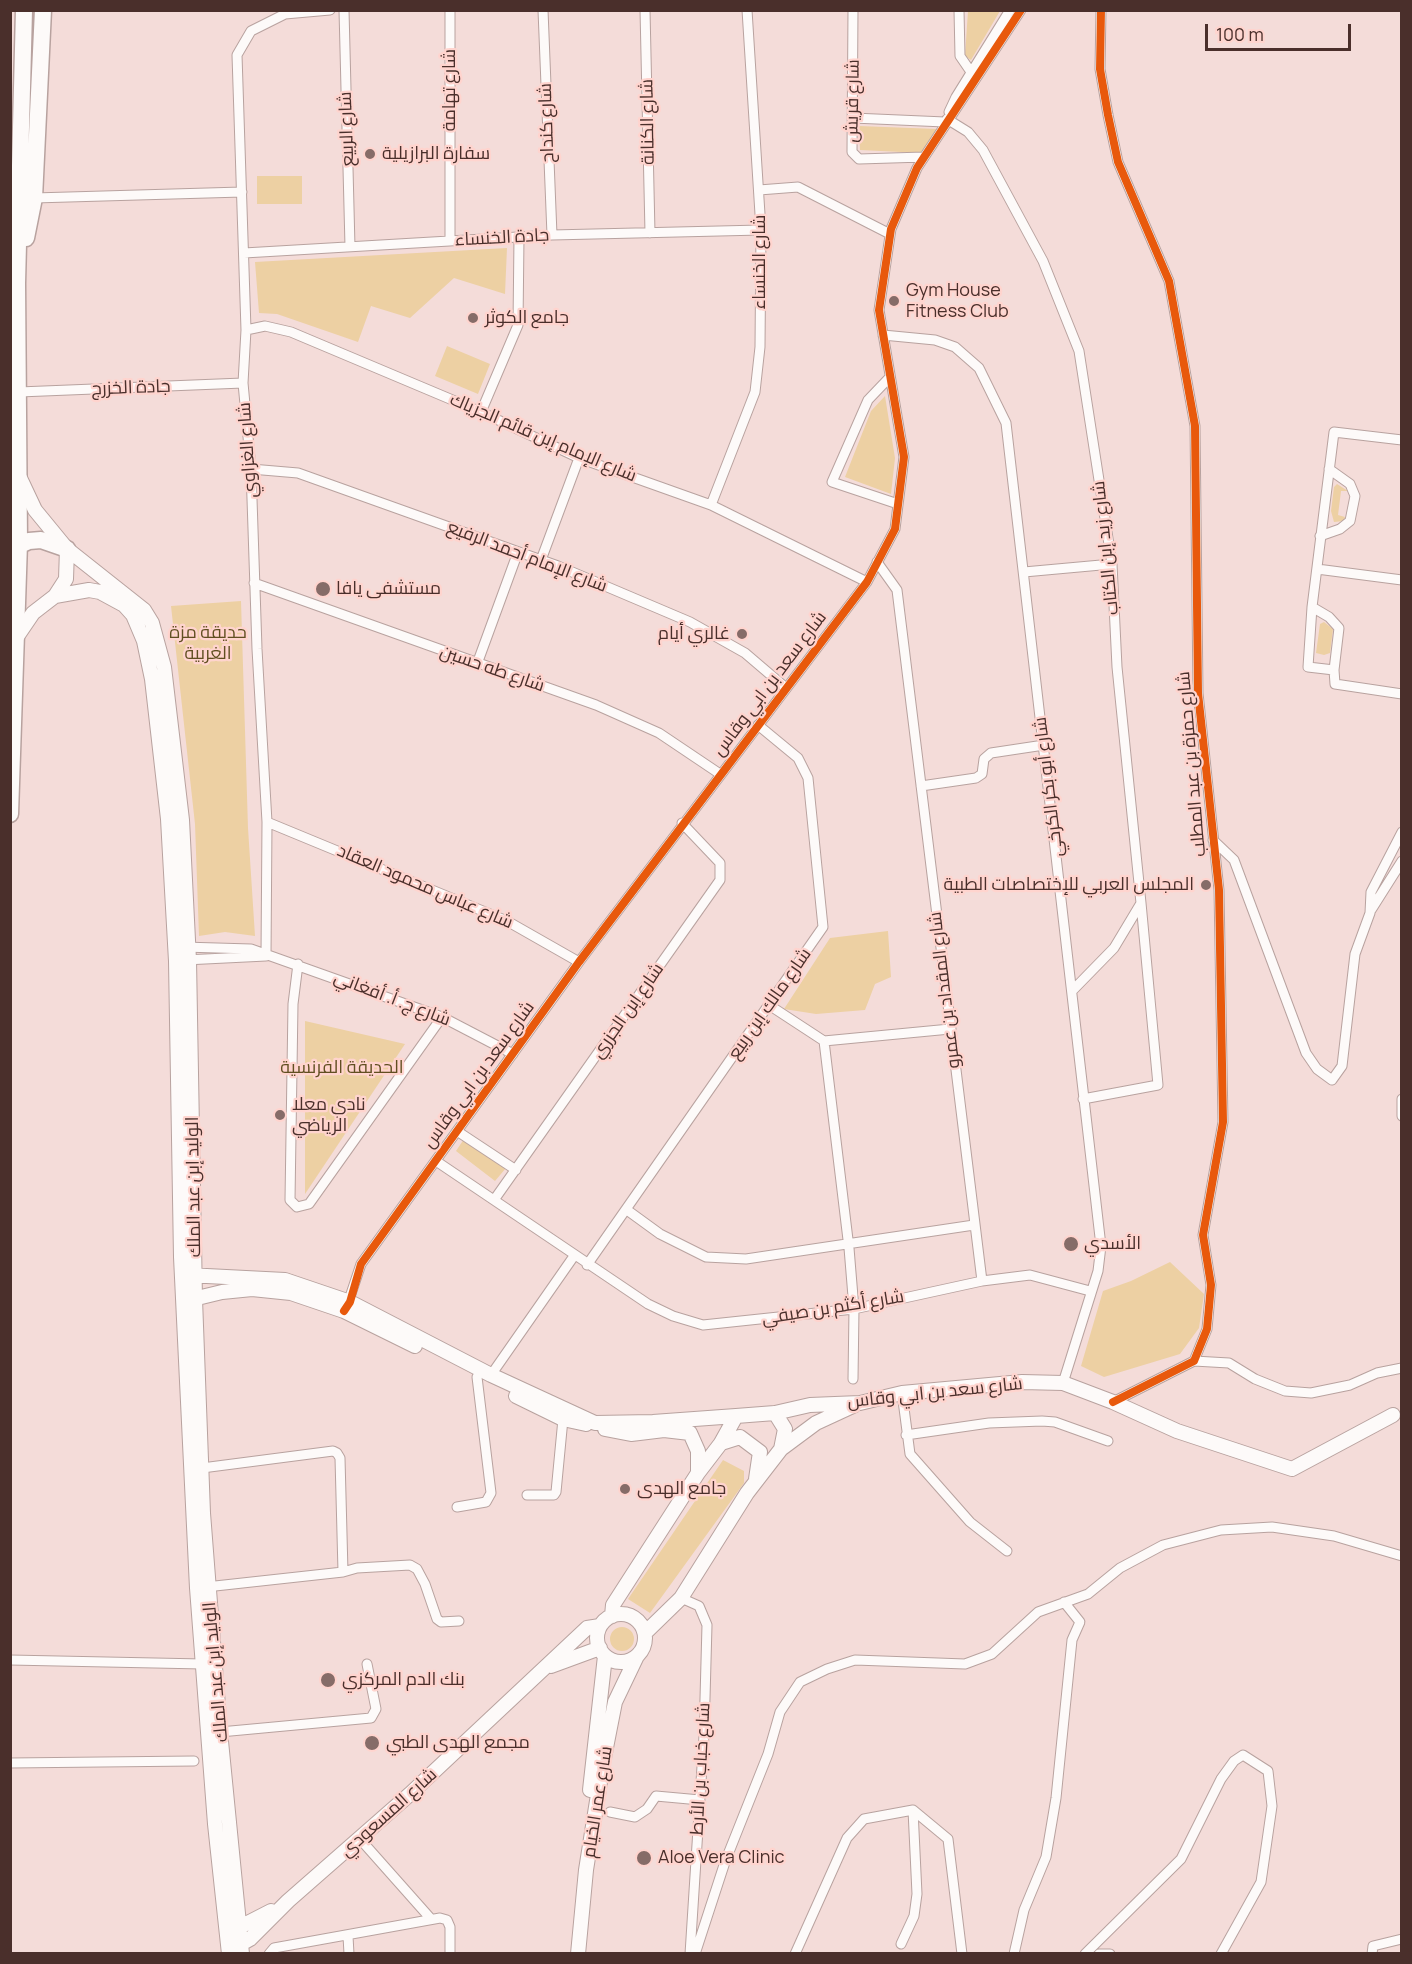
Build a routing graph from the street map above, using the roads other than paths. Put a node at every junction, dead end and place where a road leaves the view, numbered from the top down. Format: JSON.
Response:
{"nodes":[{"id":1,"x":24,"y":10,"type":"edge"},
{"id":2,"x":43,"y":10,"type":"edge"},
{"id":3,"x":330,"y":10,"type":"edge"},
{"id":4,"x":344,"y":10,"type":"edge"},
{"id":5,"x":450,"y":10,"type":"edge"},
{"id":6,"x":543,"y":10,"type":"edge"},
{"id":7,"x":645,"y":10,"type":"edge"},
{"id":8,"x":747,"y":10,"type":"edge"},
{"id":9,"x":854,"y":10,"type":"edge"},
{"id":10,"x":959,"y":10,"type":"edge"},
{"id":11,"x":1010,"y":10,"type":"edge"},
{"id":12,"x":1021,"y":10,"type":"edge"},
{"id":13,"x":1101,"y":10,"type":"edge"},
{"id":14,"x":971,"y":72,"type":"junction"},
{"id":15,"x":853,"y":118,"type":"junction"},
{"id":16,"x":947,"y":120,"type":"junction"},
{"id":17,"x":924,"y":157,"type":"junction"},
{"id":18,"x":759,"y":190,"type":"junction"},
{"id":19,"x":242,"y":192,"type":"junction"},
{"id":20,"x":34,"y":198,"type":"junction"},
{"id":21,"x":761,"y":230,"type":"junction"},
{"id":22,"x":650,"y":233,"type":"junction"},
{"id":23,"x":890,"y":234,"type":"junction"},
{"id":24,"x":552,"y":235,"type":"junction"},
{"id":25,"x":519,"y":237,"type":"junction"},
{"id":26,"x":450,"y":241,"type":"junction"},
{"id":27,"x":350,"y":247,"type":"junction"},
{"id":28,"x":244,"y":253,"type":"junction"},
{"id":29,"x":17,"y":283,"type":"junction"},
{"id":30,"x":246,"y":330,"type":"junction"},
{"id":31,"x":883,"y":335,"type":"junction"},
{"id":32,"x":890,"y":377,"type":"junction"},
{"id":33,"x":243,"y":383,"type":"junction"},
{"id":34,"x":19,"y":392,"type":"junction"},
{"id":35,"x":481,"y":412,"type":"junction"},
{"id":36,"x":1401,"y":440,"type":"edge"},
{"id":37,"x":579,"y":458,"type":"junction"},
{"id":38,"x":251,"y":469,"type":"junction"},
{"id":39,"x":1329,"y":469,"type":"junction"},
{"id":40,"x":15,"y":470,"type":"edge"},
{"id":41,"x":898,"y":504,"type":"junction"},
{"id":42,"x":711,"y":506,"type":"junction"},
{"id":43,"x":1320,"y":536,"type":"junction"},
{"id":44,"x":15,"y":546,"type":"edge"},
{"id":45,"x":67,"y":549,"type":"junction"},
{"id":46,"x":518,"y":552,"type":"junction"},
{"id":47,"x":541,"y":560,"type":"junction"},
{"id":48,"x":877,"y":562,"type":"junction"},
{"id":49,"x":1112,"y":564,"type":"junction"},
{"id":50,"x":1317,"y":569,"type":"junction"},
{"id":51,"x":94,"y":570,"type":"junction"},
{"id":52,"x":1024,"y":572,"type":"junction"},
{"id":53,"x":1401,"y":580,"type":"edge"},
{"id":54,"x":867,"y":582,"type":"junction"},
{"id":55,"x":254,"y":583,"type":"junction"},
{"id":56,"x":89,"y":590,"type":"junction"},
{"id":57,"x":55,"y":596,"type":"junction"},
{"id":58,"x":1312,"y":607,"type":"junction"},
{"id":59,"x":15,"y":639,"type":"junction"},
{"id":60,"x":477,"y":664,"type":"junction"},
{"id":61,"x":1334,"y":670,"type":"junction"},
{"id":62,"x":786,"y":688,"type":"junction"},
{"id":63,"x":1401,"y":694,"type":"edge"},
{"id":64,"x":758,"y":724,"type":"junction"},
{"id":65,"x":1044,"y":745,"type":"junction"},
{"id":66,"x":720,"y":774,"type":"junction"},
{"id":67,"x":921,"y":786,"type":"junction"},
{"id":68,"x":10,"y":814,"type":"edge"},
{"id":69,"x":267,"y":822,"type":"junction"},
{"id":70,"x":682,"y":823,"type":"junction"},
{"id":71,"x":1401,"y":832,"type":"edge"},
{"id":72,"x":1213,"y":840,"type":"junction"},
{"id":73,"x":1401,"y":861,"type":"edge"},
{"id":74,"x":1141,"y":903,"type":"junction"},
{"id":75,"x":1370,"y":912,"type":"junction"},
{"id":76,"x":182,"y":954,"type":"junction"},
{"id":77,"x":266,"y":956,"type":"junction"},
{"id":78,"x":579,"y":962,"type":"junction"},
{"id":79,"x":298,"y":964,"type":"junction"},
{"id":80,"x":1072,"y":991,"type":"junction"},
{"id":81,"x":769,"y":1005,"type":"junction"},
{"id":82,"x":442,"y":1017,"type":"junction"},
{"id":83,"x":950,"y":1029,"type":"junction"},
{"id":84,"x":824,"y":1041,"type":"junction"},
{"id":85,"x":513,"y":1054,"type":"junction"},
{"id":86,"x":1083,"y":1099,"type":"junction"},
{"id":87,"x":1401,"y":1099,"type":"edge"},
{"id":88,"x":1401,"y":1116,"type":"edge"},
{"id":89,"x":457,"y":1131,"type":"junction"},
{"id":90,"x":436,"y":1161,"type":"junction"},
{"id":91,"x":516,"y":1170,"type":"junction"},
{"id":92,"x":494,"y":1200,"type":"junction"},
{"id":93,"x":627,"y":1210,"type":"junction"},
{"id":94,"x":975,"y":1225,"type":"junction"},
{"id":95,"x":848,"y":1245,"type":"junction"},
{"id":96,"x":574,"y":1257,"type":"junction"},
{"id":97,"x":587,"y":1265,"type":"junction"},
{"id":98,"x":189,"y":1275,"type":"junction"},
{"id":99,"x":982,"y":1281,"type":"junction"},
{"id":100,"x":1090,"y":1291,"type":"junction"},
{"id":101,"x":190,"y":1300,"type":"junction"},
{"id":102,"x":347,"y":1307,"type":"junction"},
{"id":103,"x":854,"y":1309,"type":"junction"},
{"id":104,"x":1194,"y":1361,"type":"junction"},
{"id":105,"x":1401,"y":1368,"type":"edge"},
{"id":106,"x":484,"y":1376,"type":"junction"},
{"id":107,"x":853,"y":1379,"type":"dead end"},
{"id":108,"x":1063,"y":1383,"type":"junction"},
{"id":109,"x":902,"y":1393,"type":"junction"},
{"id":110,"x":1113,"y":1402,"type":"junction"},
{"id":111,"x":860,"y":1403,"type":"junction"},
{"id":112,"x":775,"y":1413,"type":"junction"},
{"id":113,"x":1393,"y":1415,"type":"dead end"},
{"id":114,"x":736,"y":1416,"type":"junction"},
{"id":115,"x":563,"y":1419,"type":"junction"},
{"id":116,"x":906,"y":1435,"type":"junction"},
{"id":117,"x":1108,"y":1441,"type":"dead end"},
{"id":118,"x":721,"y":1443,"type":"junction"},
{"id":119,"x":781,"y":1449,"type":"junction"},
{"id":120,"x":202,"y":1468,"type":"junction"},
{"id":121,"x":698,"y":1473,"type":"junction"},
{"id":122,"x":756,"y":1481,"type":"junction"},
{"id":123,"x":527,"y":1495,"type":"dead end"},
{"id":124,"x":457,"y":1507,"type":"dead end"},
{"id":125,"x":1401,"y":1545,"type":"edge"},
{"id":126,"x":1007,"y":1551,"type":"dead end"},
{"id":127,"x":1398,"y":1554,"type":"edge"},
{"id":128,"x":343,"y":1572,"type":"junction"},
{"id":129,"x":203,"y":1587,"type":"junction"},
{"id":130,"x":681,"y":1598,"type":"junction"},
{"id":131,"x":1064,"y":1602,"type":"junction"},
{"id":132,"x":612,"y":1616,"type":"junction"},
{"id":133,"x":459,"y":1621,"type":"dead end"},
{"id":134,"x":600,"y":1626,"type":"junction"},
{"id":135,"x":645,"y":1633,"type":"junction"},
{"id":136,"x":603,"y":1652,"type":"junction"},
{"id":137,"x":637,"y":1656,"type":"junction"},
{"id":138,"x":10,"y":1660,"type":"edge"},
{"id":139,"x":203,"y":1664,"type":"junction"},
{"id":140,"x":367,"y":1664,"type":"dead end"},
{"id":141,"x":547,"y":1668,"type":"junction"},
{"id":142,"x":220,"y":1732,"type":"junction"},
{"id":143,"x":194,"y":1761,"type":"dead end"},
{"id":144,"x":10,"y":1762,"type":"edge"},
{"id":145,"x":700,"y":1800,"type":"junction"},
{"id":146,"x":913,"y":1810,"type":"junction"},
{"id":147,"x":610,"y":1812,"type":"dead end"},
{"id":148,"x":360,"y":1839,"type":"junction"},
{"id":149,"x":288,"y":1901,"type":"junction"},
{"id":150,"x":430,"y":1919,"type":"junction"},
{"id":151,"x":233,"y":1931,"type":"junction"},
{"id":152,"x":348,"y":1936,"type":"junction"},
{"id":153,"x":1401,"y":1939,"type":"edge"},
{"id":154,"x":901,"y":1944,"type":"dead end"},
{"id":155,"x":235,"y":1951,"type":"edge"},
{"id":156,"x":268,"y":1953,"type":"edge"},
{"id":157,"x":349,"y":1953,"type":"edge"},
{"id":158,"x":450,"y":1953,"type":"edge"},
{"id":159,"x":569,"y":1953,"type":"edge"},
{"id":160,"x":578,"y":1953,"type":"edge"},
{"id":161,"x":693,"y":1953,"type":"edge"},
{"id":162,"x":795,"y":1953,"type":"edge"},
{"id":163,"x":962,"y":1953,"type":"edge"},
{"id":164,"x":1014,"y":1953,"type":"edge"},
{"id":165,"x":1085,"y":1953,"type":"edge"},
{"id":166,"x":1099,"y":1953,"type":"edge"},
{"id":167,"x":1110,"y":1953,"type":"edge"},
{"id":168,"x":1221,"y":1953,"type":"edge"},
{"id":169,"x":1372,"y":1953,"type":"edge"}],
"edges":[{"from":1,"to":29,"type":"highway"},
{"from":2,"to":20,"type":"highway"},
{"from":3,"to":19,"type":"street","name":"شارع الغزاوي"},
{"from":4,"to":27,"type":"street","name":"شارع الربيع"},
{"from":5,"to":26,"type":"street","name":"شارع تهامة"},
{"from":6,"to":24,"type":"street","name":"شارع كنداح"},
{"from":7,"to":22,"type":"street","name":"شارع الكنانة"},
{"from":8,"to":18,"type":"street","name":"شارع الخنساء"},
{"from":9,"to":15,"type":"street","name":"شارع قريش"},
{"from":10,"to":14,"type":"street"},
{"from":11,"to":14,"type":"street","name":"شارع سعد بن ابي وقاس"},
{"from":12,"to":16,"type":"street","name":"شارع سعد بن ابي وقاس"},
{"from":13,"to":72,"type":"street","name":"شارع حمزة بن عبد المطلب"},
{"from":14,"to":16,"type":"street","name":"شارع سعد بن ابي وقاس"},
{"from":15,"to":16,"type":"street"},
{"from":15,"to":17,"type":"street","name":"شارع قريش"},
{"from":16,"to":17,"type":"street","name":"شارع سعد بن ابي وقاس"},
{"from":16,"to":49,"type":"street","name":"شارع زيد إبن الكتاب"},
{"from":17,"to":23,"type":"street","name":"شارع سعد بن ابي وقاس"},
{"from":18,"to":21,"type":"street","name":"شارع الخنساء"},
{"from":18,"to":23,"type":"street"},
{"from":19,"to":20,"type":"street"},
{"from":19,"to":28,"type":"street","name":"شارع الغزاوي"},
{"from":20,"to":29,"type":"highway"},
{"from":21,"to":22,"type":"street","name":"جادة الخنساء"},
{"from":21,"to":42,"type":"street","name":"شارع الخنساء"},
{"from":22,"to":24,"type":"street","name":"جادة الخنساء"},
{"from":23,"to":31,"type":"street","name":"شارع سعد بن ابي وقاس"},
{"from":24,"to":25,"type":"street","name":"جادة الخنساء"},
{"from":25,"to":26,"type":"street","name":"جادة الخنساء"},
{"from":25,"to":35,"type":"street"},
{"from":26,"to":27,"type":"street","name":"جادة الخنساء"},
{"from":27,"to":28,"type":"street","name":"جادة الخنساء"},
{"from":28,"to":30,"type":"street","name":"شارع الغزاوي"},
{"from":29,"to":34,"type":"highway"},
{"from":30,"to":33,"type":"street","name":"شارع الغزاوي"},
{"from":30,"to":35,"type":"street","name":"شارع الإمام إبن قائم الجزياك"},
{"from":31,"to":32,"type":"street","name":"شارع سعد بن ابي وقاس"},
{"from":31,"to":52,"type":"street","name":"شارع أبو بكر الكرخي"},
{"from":32,"to":41,"type":"street","name":"شارع سعد بن ابي وقاس"},
{"from":32,"to":41,"type":"street"},
{"from":33,"to":34,"type":"street","name":"جادة الخزرج"},
{"from":33,"to":38,"type":"street","name":"شارع الغزاوي"},
{"from":34,"to":40,"type":"highway"},
{"from":35,"to":37,"type":"street","name":"شارع الإمام إبن قائم الجزياك"},
{"from":36,"to":39,"type":"street"},
{"from":37,"to":42,"type":"street","name":"شارع الإمام إبن قائم الجزياك"},
{"from":37,"to":47,"type":"street"},
{"from":38,"to":46,"type":"street","name":"شارع الإمام أحمد الرفيع"},
{"from":38,"to":55,"type":"street","name":"شارع الغزاوي"},
{"from":39,"to":43,"type":"street"},
{"from":39,"to":43,"type":"street"},
{"from":40,"to":44,"type":"highway"},
{"from":40,"to":45,"type":"street","name":"الوليد إبن عبد الملك"},
{"from":41,"to":48,"type":"street","name":"شارع سعد بن ابي وقاس"},
{"from":42,"to":54,"type":"street","name":"شارع الإمام إبن قائم الجزياك"},
{"from":43,"to":50,"type":"street"},
{"from":44,"to":45,"type":"highway"},
{"from":44,"to":59,"type":"highway"},
{"from":45,"to":51,"type":"street","name":"الوليد إبن عبد الملك"},
{"from":45,"to":57,"type":"street"},
{"from":46,"to":47,"type":"street","name":"شارع الإمام أحمد الرفيع"},
{"from":46,"to":60,"type":"street"},
{"from":47,"to":62,"type":"street","name":"شارع الإمام أحمد الرفيع"},
{"from":48,"to":54,"type":"street","name":"شارع سعد بن ابي وقاس"},
{"from":48,"to":67,"type":"street","name":"شارع المقداد بن عمرو"},
{"from":49,"to":52,"type":"street"},
{"from":49,"to":74,"type":"street","name":"شارع زيد إبن الكتاب"},
{"from":50,"to":53,"type":"street"},
{"from":50,"to":58,"type":"street"},
{"from":51,"to":56,"type":"street"},
{"from":51,"to":76,"type":"street","name":"الوليد إبن عبد الملك"},
{"from":52,"to":65,"type":"street","name":"شارع أبو بكر الكرخي"},
{"from":54,"to":62,"type":"street","name":"شارع سعد بن ابي وقاس"},
{"from":55,"to":60,"type":"street","name":"شارع طه حسين"},
{"from":55,"to":69,"type":"street","name":"شارع الغزاوي"},
{"from":56,"to":57,"type":"street"},
{"from":56,"to":76,"type":"street","name":"الوليد إبن عبد الملك"},
{"from":57,"to":59,"type":"street"},
{"from":58,"to":61,"type":"street"},
{"from":58,"to":61,"type":"street"},
{"from":59,"to":68,"type":"highway"},
{"from":60,"to":66,"type":"street","name":"شارع طه حسين"},
{"from":61,"to":63,"type":"street"},
{"from":62,"to":64,"type":"street","name":"شارع سعد بن ابي وقاس"},
{"from":64,"to":66,"type":"street","name":"شارع سعد بن ابي وقاس"},
{"from":64,"to":81,"type":"street","name":"شارع مالك إبن ربيع"},
{"from":65,"to":67,"type":"street"},
{"from":65,"to":80,"type":"street","name":"شارع أبو بكر الكرخي"},
{"from":66,"to":70,"type":"street","name":"شارع سعد بن ابي وقاس"},
{"from":67,"to":83,"type":"street","name":"شارع المقداد بن عمرو"},
{"from":69,"to":77,"type":"street","name":"شارع الغزاوي"},
{"from":69,"to":78,"type":"street","name":"شارع عباس محمود العقاد"},
{"from":70,"to":78,"type":"street","name":"شارع سعد بن ابي وقاس"},
{"from":70,"to":91,"type":"street","name":"شارع إبن الجزري"},
{"from":71,"to":75,"type":"street"},
{"from":72,"to":75,"type":"street"},
{"from":72,"to":104,"type":"street","name":"شارع حمزة بن عبد المطلب"},
{"from":73,"to":75,"type":"street"},
{"from":74,"to":80,"type":"street"},
{"from":74,"to":86,"type":"street","name":"شارع زيد إبن الكتاب"},
{"from":76,"to":77,"type":"street","name":"شارع ج. أ. أفغاني"},
{"from":76,"to":98,"type":"street","name":"الوليد إبن عبد الملك"},
{"from":77,"to":79,"type":"street","name":"شارع ج. أ. أفغاني"},
{"from":78,"to":85,"type":"street","name":"شارع سعد بن ابي وقاس"},
{"from":79,"to":82,"type":"street","name":"شارع ج. أ. أفغاني"},
{"from":79,"to":82,"type":"street"},
{"from":80,"to":86,"type":"street","name":"شارع أبو بكر الكرخي"},
{"from":81,"to":84,"type":"street"},
{"from":81,"to":93,"type":"street","name":"شارع مالك إبن ربيع"},
{"from":82,"to":85,"type":"street","name":"شارع ج. أ. أفغاني"},
{"from":83,"to":84,"type":"street"},
{"from":83,"to":94,"type":"street","name":"شارع المقداد بن عمرو"},
{"from":84,"to":95,"type":"street"},
{"from":85,"to":89,"type":"street","name":"شارع سعد بن ابي وقاس"},
{"from":86,"to":100,"type":"street","name":"شارع أبو بكر الكرخي"},
{"from":87,"to":88,"type":"street"},
{"from":89,"to":90,"type":"street","name":"شارع سعد بن ابي وقاس"},
{"from":89,"to":91,"type":"street"},
{"from":90,"to":92,"type":"street","name":"شارع أكثم بن صيفي"},
{"from":90,"to":102,"type":"street","name":"شارع سعد بن ابي وقاس"},
{"from":91,"to":92,"type":"street","name":"شارع إبن الجزري"},
{"from":92,"to":96,"type":"street","name":"شارع أكثم بن صيفي"},
{"from":93,"to":95,"type":"street"},
{"from":93,"to":97,"type":"street","name":"شارع مالك إبن ربيع"},
{"from":94,"to":95,"type":"street"},
{"from":94,"to":99,"type":"street","name":"شارع المقداد بن عمرو"},
{"from":95,"to":103,"type":"street"},
{"from":96,"to":97,"type":"street","name":"شارع أكثم بن صيفي"},
{"from":96,"to":106,"type":"street"},
{"from":97,"to":103,"type":"street","name":"شارع أكثم بن صيفي"},
{"from":98,"to":101,"type":"street","name":"الوليد إبن عبد الملك"},
{"from":98,"to":102,"type":"street","name":"شارع سعد بن ابي وقاس"},
{"from":99,"to":100,"type":"street","name":"شارع أكثم بن صيفي"},
{"from":99,"to":103,"type":"street","name":"شارع أكثم بن صيفي"},
{"from":100,"to":108,"type":"street","name":"شارع أبو بكر الكرخي"},
{"from":101,"to":102,"type":"street","name":"شارع سعد بن ابي وقاس"},
{"from":101,"to":120,"type":"street","name":"الوليد إبن عبد الملك"},
{"from":101,"to":129,"type":"street","name":"الوليد إبن عبد الملك"},
{"from":102,"to":106,"type":"street","name":"شارع سعد بن ابي وقاس"},
{"from":103,"to":107,"type":"street"},
{"from":104,"to":105,"type":"street"},
{"from":104,"to":110,"type":"street"},
{"from":106,"to":114,"type":"street","name":"شارع سعد بن ابي وقاس"},
{"from":106,"to":115,"type":"street","name":"شارع سعد بن ابي وقاس"},
{"from":106,"to":124,"type":"street"},
{"from":108,"to":109,"type":"street","name":"شارع سعد بن ابي وقاس"},
{"from":108,"to":110,"type":"street","name":"شارع سعد بن ابي وقاس"},
{"from":109,"to":111,"type":"street","name":"شارع سعد بن ابي وقاس"},
{"from":109,"to":116,"type":"street"},
{"from":110,"to":113,"type":"street","name":"شارع سعد بن ابي وقاس"},
{"from":111,"to":112,"type":"street","name":"شارع سعد بن ابي وقاس"},
{"from":111,"to":119,"type":"street"},
{"from":112,"to":114,"type":"street","name":"شارع سعد بن ابي وقاس"},
{"from":112,"to":119,"type":"street"},
{"from":114,"to":118,"type":"street"},
{"from":115,"to":121,"type":"street","name":"شارع سعد بن ابي وقاس"},
{"from":115,"to":123,"type":"street"},
{"from":116,"to":117,"type":"street"},
{"from":116,"to":126,"type":"street"},
{"from":118,"to":121,"type":"street"},
{"from":118,"to":122,"type":"street"},
{"from":119,"to":122,"type":"street"},
{"from":120,"to":128,"type":"street"},
{"from":120,"to":129,"type":"street","name":"الوليد إبن عبد الملك"},
{"from":121,"to":132,"type":"street"},
{"from":122,"to":130,"type":"street"},
{"from":125,"to":127,"type":"street"},
{"from":127,"to":131,"type":"street"},
{"from":128,"to":129,"type":"street"},
{"from":128,"to":133,"type":"street"},
{"from":129,"to":139,"type":"street","name":"الوليد إبن عبد الملك"},
{"from":129,"to":142,"type":"street","name":"الوليد إبن عبد الملك"},
{"from":130,"to":135,"type":"street"},
{"from":130,"to":145,"type":"street","name":"شارع خباب بن الأرط"},
{"from":131,"to":161,"type":"street"},
{"from":131,"to":164,"type":"street"},
{"from":132,"to":134,"type":"street"},
{"from":132,"to":135,"type":"street"},
{"from":134,"to":136,"type":"street"},
{"from":134,"to":141,"type":"street","name":"شارع المسعودي"},
{"from":135,"to":137,"type":"street"},
{"from":136,"to":137,"type":"street"},
{"from":136,"to":141,"type":"street"},
{"from":136,"to":159,"type":"street","name":"شارع عمر الخيام"},
{"from":137,"to":160,"type":"street","name":"شارع عمر الخيام"},
{"from":138,"to":139,"type":"street"},
{"from":139,"to":151,"type":"street","name":"الوليد إبن عبد الملك"},
{"from":140,"to":142,"type":"street"},
{"from":141,"to":148,"type":"street","name":"شارع المسعودي"},
{"from":142,"to":151,"type":"street","name":"الوليد إبن عبد الملك"},
{"from":143,"to":144,"type":"street"},
{"from":145,"to":147,"type":"street"},
{"from":145,"to":161,"type":"street","name":"شارع خباب بن الأرط"},
{"from":146,"to":154,"type":"street"},
{"from":146,"to":162,"type":"street"},
{"from":146,"to":163,"type":"street"},
{"from":148,"to":149,"type":"street","name":"شارع المسعودي"},
{"from":148,"to":150,"type":"street"},
{"from":149,"to":151,"type":"street"},
{"from":149,"to":155,"type":"street","name":"شارع المسعودي"},
{"from":150,"to":152,"type":"street"},
{"from":150,"to":158,"type":"street"},
{"from":151,"to":155,"type":"street","name":"الوليد إبن عبد الملك"},
{"from":152,"to":156,"type":"street"},
{"from":152,"to":157,"type":"street"},
{"from":153,"to":169,"type":"street"},
{"from":165,"to":168,"type":"street"},
{"from":166,"to":167,"type":"street"}]}
